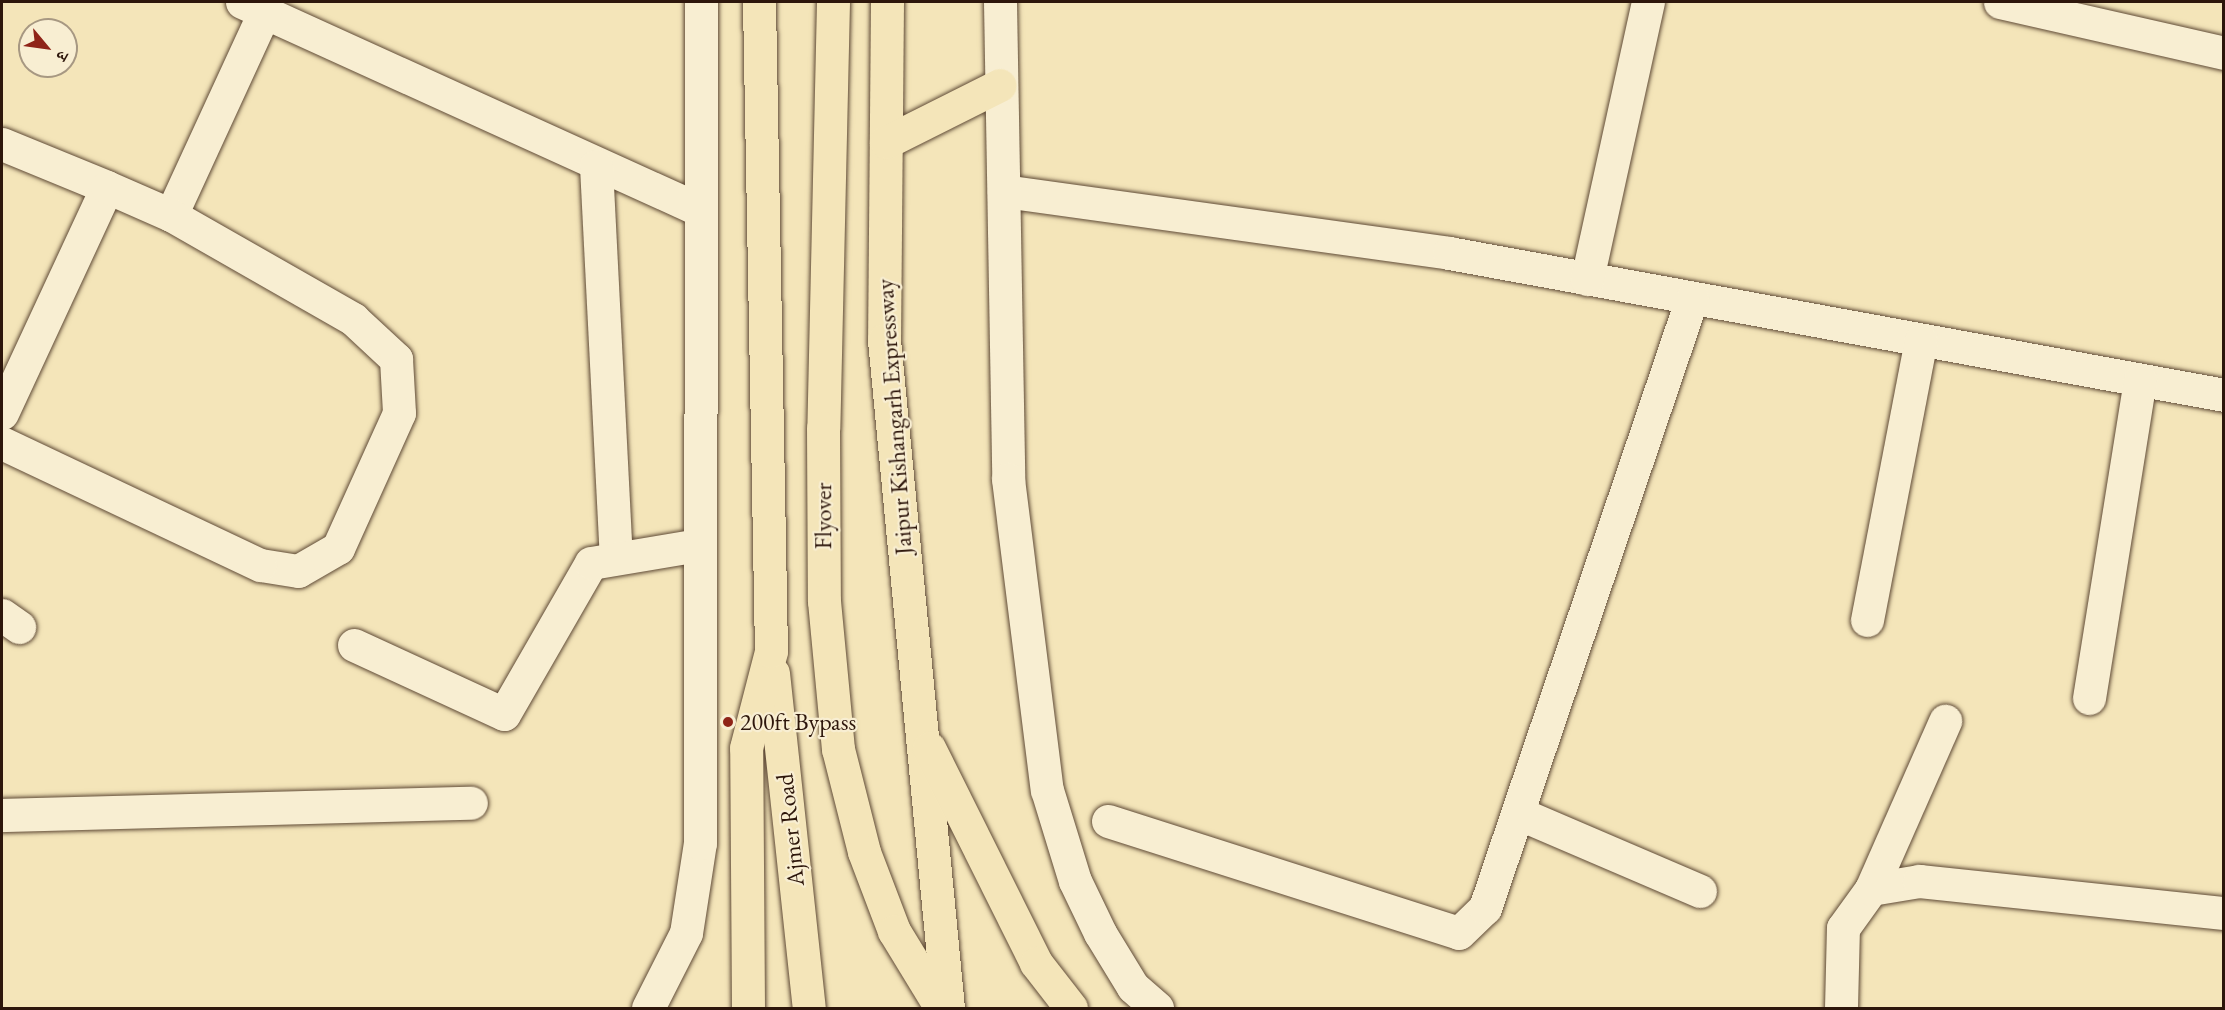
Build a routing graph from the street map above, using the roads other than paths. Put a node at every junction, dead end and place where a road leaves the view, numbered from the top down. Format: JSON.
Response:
{"nodes":[{"id":1,"x":701,"y":2,"type":"edge"},
{"id":2,"x":759,"y":2,"type":"edge"},
{"id":3,"x":833,"y":2,"type":"edge"},
{"id":4,"x":887,"y":2,"type":"edge"},
{"id":5,"x":1000,"y":2,"type":"edge"},
{"id":6,"x":1648,"y":2,"type":"edge"},
{"id":7,"x":2000,"y":2,"type":"edge"},
{"id":8,"x":254,"y":6,"type":"edge"},
{"id":9,"x":2223,"y":54,"type":"edge"},
{"id":10,"x":1000,"y":85,"type":"junction"},
{"id":11,"x":886,"y":142,"type":"junction"},
{"id":12,"x":2,"y":144,"type":"edge"},
{"id":13,"x":596,"y":166,"type":"junction"},
{"id":14,"x":107,"y":187,"type":"junction"},
{"id":15,"x":1004,"y":191,"type":"junction"},
{"id":16,"x":698,"y":209,"type":"junction"},
{"id":17,"x":171,"y":214,"type":"junction"},
{"id":18,"x":1587,"y":279,"type":"junction"},
{"id":19,"x":1692,"y":298,"type":"junction"},
{"id":20,"x":1921,"y":340,"type":"junction"},
{"id":21,"x":2140,"y":380,"type":"junction"},
{"id":22,"x":2223,"y":395,"type":"edge"},
{"id":23,"x":2,"y":413,"type":"edge"},
{"id":24,"x":2,"y":443,"type":"edge"},
{"id":25,"x":699,"y":545,"type":"junction"},
{"id":26,"x":616,"y":556,"type":"junction"},
{"id":27,"x":1867,"y":620,"type":"dead end"},
{"id":28,"x":354,"y":645,"type":"dead end"},
{"id":29,"x":771,"y":651,"type":"junction"},
{"id":30,"x":2089,"y":698,"type":"dead end"},
{"id":31,"x":1945,"y":721,"type":"dead end"},
{"id":32,"x":918,"y":725,"type":"junction"},
{"id":33,"x":471,"y":802,"type":"dead end"},
{"id":34,"x":1518,"y":813,"type":"junction"},
{"id":35,"x":2,"y":815,"type":"edge"},
{"id":36,"x":1108,"y":821,"type":"dead end"},
{"id":37,"x":1871,"y":889,"type":"junction"},
{"id":38,"x":1700,"y":891,"type":"dead end"},
{"id":39,"x":2223,"y":913,"type":"edge"},
{"id":40,"x":648,"y":1008,"type":"edge"},
{"id":41,"x":748,"y":1008,"type":"edge"},
{"id":42,"x":809,"y":1008,"type":"edge"},
{"id":43,"x":941,"y":1008,"type":"edge"},
{"id":44,"x":948,"y":1008,"type":"edge"},
{"id":45,"x":1071,"y":1008,"type":"edge"},
{"id":46,"x":1157,"y":1008,"type":"edge"},
{"id":47,"x":1841,"y":1008,"type":"edge"}],
"edges":[{"from":1,"to":16,"type":"street"},
{"from":2,"to":29,"type":"highway"},
{"from":3,"to":43,"type":"highway","name":"Flyover"},
{"from":4,"to":11,"type":"highway","name":"Jaipur Kishangarh Expressway"},
{"from":5,"to":10,"type":"street"},
{"from":6,"to":18,"type":"street"},
{"from":7,"to":9,"type":"street"},
{"from":8,"to":13,"type":"street"},
{"from":8,"to":17,"type":"street"},
{"from":10,"to":11,"type":"highway"},
{"from":10,"to":15,"type":"street"},
{"from":11,"to":32,"type":"highway","name":"Jaipur Kishangarh Expressway"},
{"from":12,"to":14,"type":"street"},
{"from":13,"to":16,"type":"street"},
{"from":13,"to":26,"type":"street"},
{"from":14,"to":17,"type":"street"},
{"from":14,"to":23,"type":"street"},
{"from":15,"to":18,"type":"street"},
{"from":15,"to":46,"type":"street"},
{"from":16,"to":25,"type":"street"},
{"from":17,"to":24,"type":"street"},
{"from":18,"to":19,"type":"street"},
{"from":19,"to":20,"type":"street"},
{"from":19,"to":34,"type":"street"},
{"from":20,"to":21,"type":"street"},
{"from":20,"to":27,"type":"street"},
{"from":21,"to":22,"type":"street"},
{"from":21,"to":30,"type":"street"},
{"from":25,"to":26,"type":"street"},
{"from":25,"to":40,"type":"street"},
{"from":26,"to":28,"type":"street"},
{"from":29,"to":41,"type":"highway"},
{"from":29,"to":42,"type":"highway","name":"Ajmer Road"},
{"from":31,"to":37,"type":"street"},
{"from":32,"to":44,"type":"highway"},
{"from":32,"to":45,"type":"highway"},
{"from":33,"to":35,"type":"street"},
{"from":34,"to":36,"type":"street"},
{"from":34,"to":38,"type":"street"},
{"from":37,"to":39,"type":"street"},
{"from":37,"to":47,"type":"street"}]}
